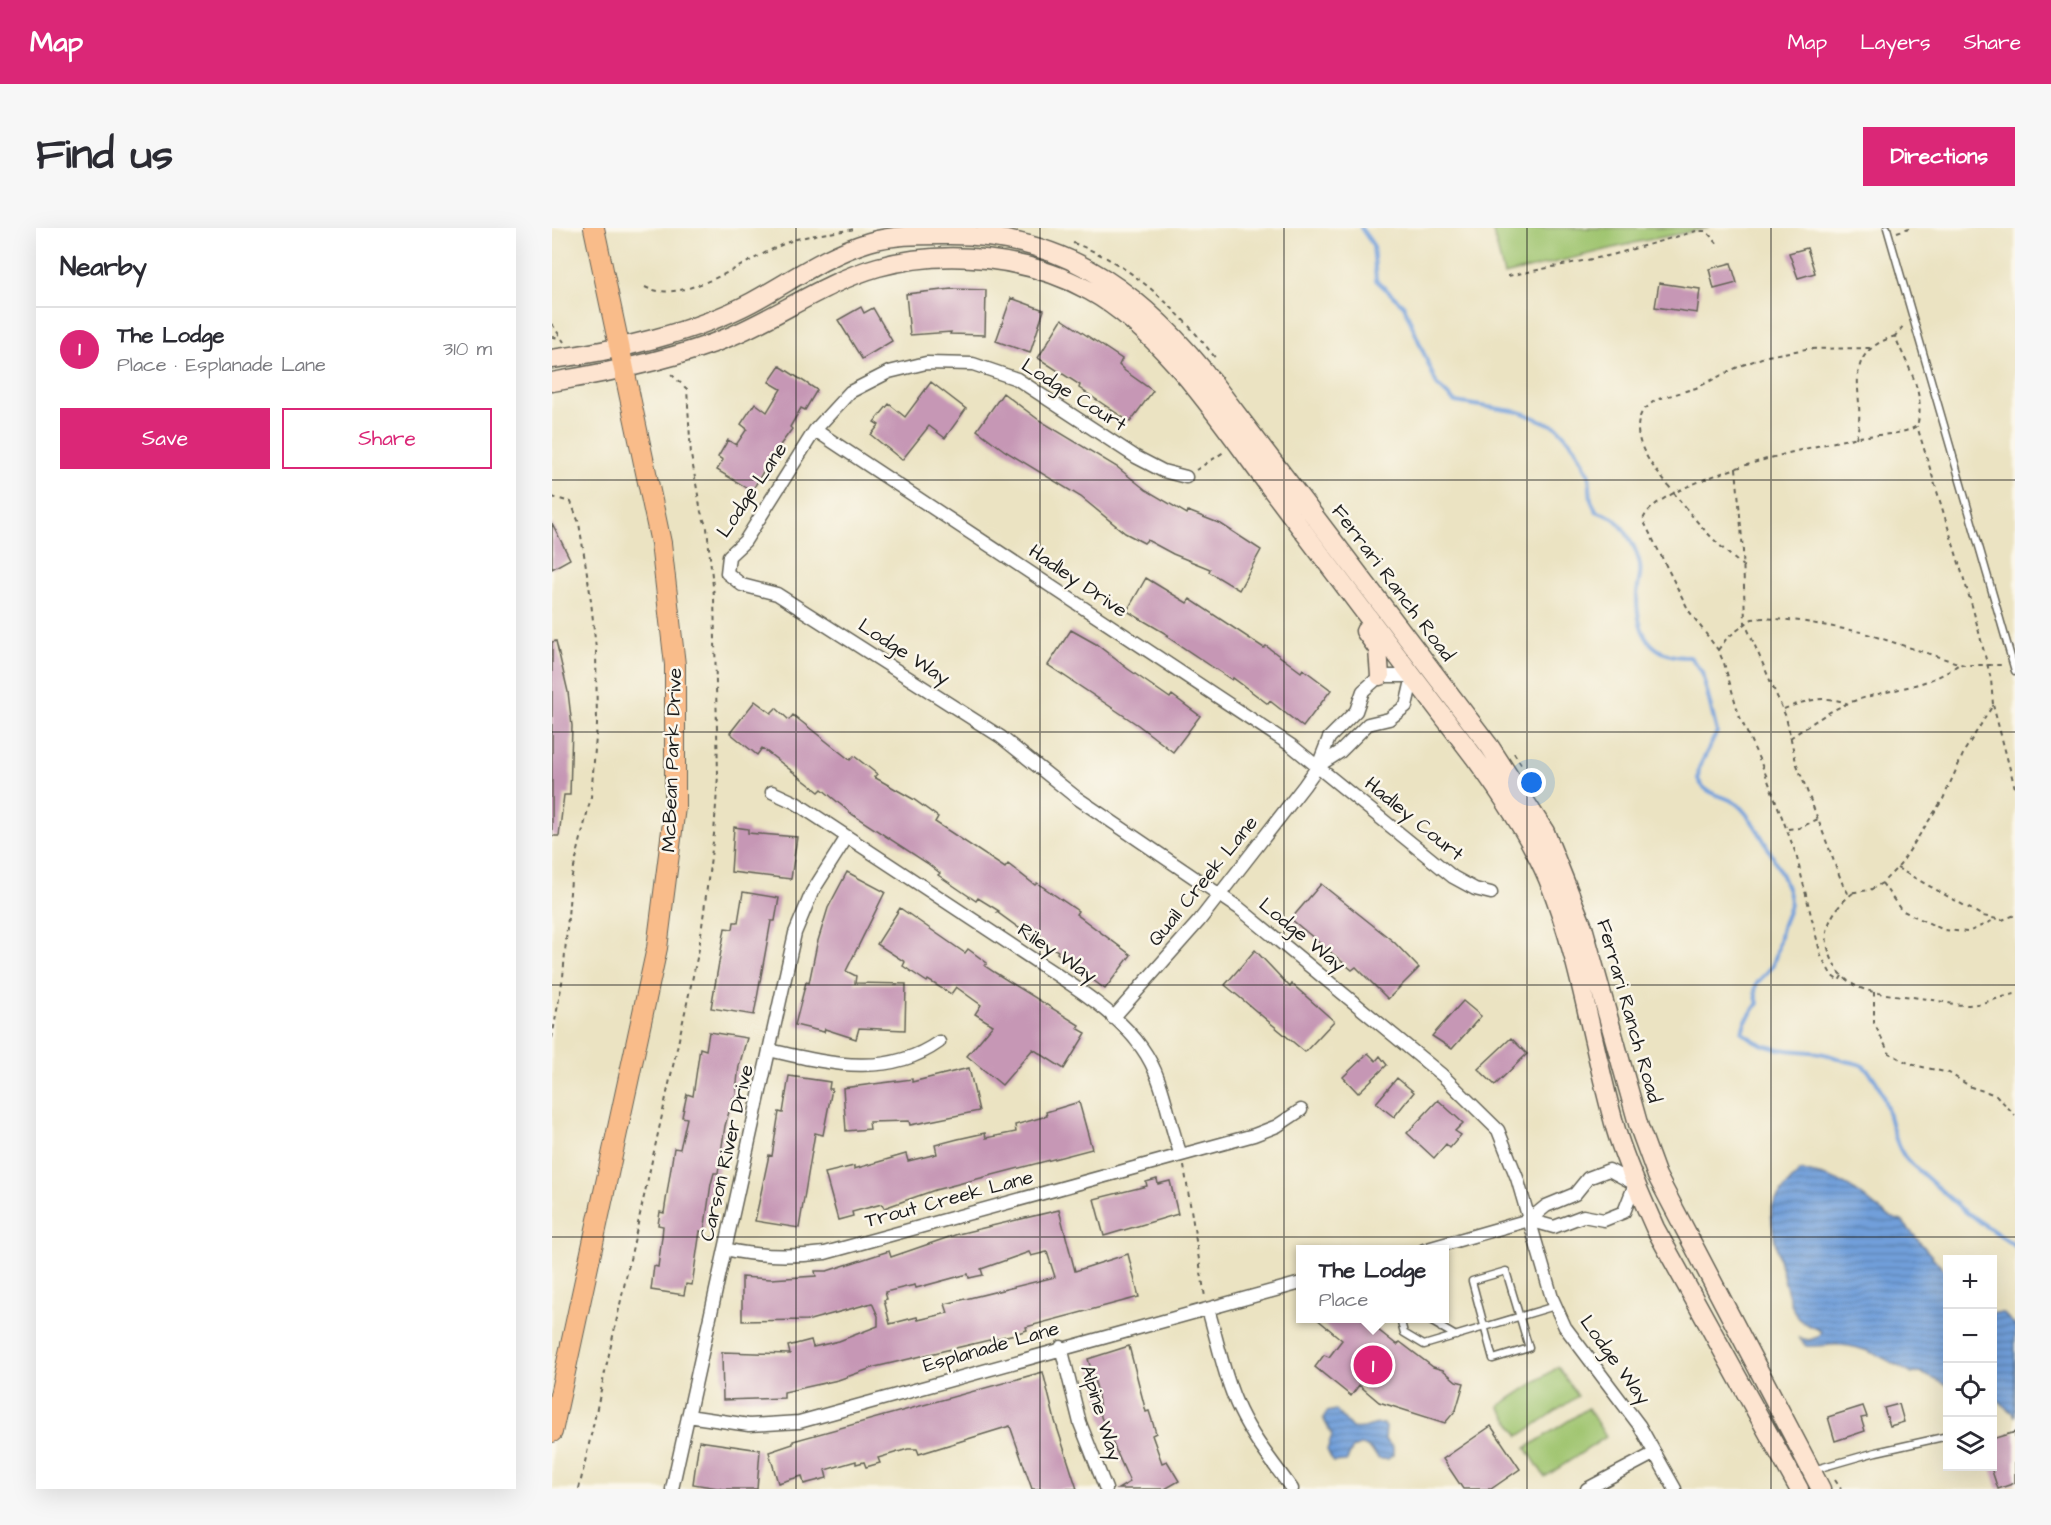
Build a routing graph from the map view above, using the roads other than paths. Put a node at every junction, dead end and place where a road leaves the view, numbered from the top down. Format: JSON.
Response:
{"nodes":[{"id":1,"x":594,"y":228,"type":"edge"},
{"id":2,"x":1887,"y":228,"type":"edge"},
{"id":3,"x":618,"y":346,"type":"junction"},
{"id":4,"x":552,"y":359,"type":"edge"},
{"id":5,"x":623,"y":366,"type":"junction"},
{"id":6,"x":552,"y":382,"type":"edge"},
{"id":7,"x":815,"y":430,"type":"junction"},
{"id":8,"x":1186,"y":477,"type":"road end"},
{"id":9,"x":1292,"y":516,"type":"junction"},
{"id":10,"x":727,"y":573,"type":"joint"},
{"id":11,"x":2014,"y":667,"type":"edge"},
{"id":12,"x":1420,"y":670,"type":"junction"},
{"id":13,"x":1380,"y":676,"type":"junction"},
{"id":14,"x":1356,"y":711,"type":"junction"},
{"id":15,"x":1368,"y":724,"type":"junction"},
{"id":16,"x":1318,"y":766,"type":"junction"},
{"id":17,"x":772,"y":792,"type":"dead end"},
{"id":18,"x":847,"y":837,"type":"junction"},
{"id":19,"x":1491,"y":893,"type":"dead end"},
{"id":20,"x":1219,"y":895,"type":"junction"},
{"id":21,"x":1113,"y":1018,"type":"junction"},
{"id":22,"x":939,"y":1042,"type":"dead end"},
{"id":23,"x":769,"y":1050,"type":"junction"},
{"id":24,"x":1300,"y":1110,"type":"dead end"},
{"id":25,"x":1181,"y":1155,"type":"junction"},
{"id":26,"x":1657,"y":1176,"type":"junction"},
{"id":27,"x":1635,"y":1184,"type":"junction"},
{"id":28,"x":1575,"y":1194,"type":"junction"},
{"id":29,"x":1583,"y":1216,"type":"junction"},
{"id":30,"x":1529,"y":1220,"type":"junction"},
{"id":31,"x":1442,"y":1245,"type":"edge"},
{"id":32,"x":725,"y":1249,"type":"junction"},
{"id":33,"x":1296,"y":1284,"type":"edge"},
{"id":34,"x":1555,"y":1306,"type":"junction"},
{"id":35,"x":1208,"y":1309,"type":"junction"},
{"id":36,"x":1519,"y":1317,"type":"junction"},
{"id":37,"x":1401,"y":1323,"type":"edge"},
{"id":38,"x":1433,"y":1323,"type":"edge"},
{"id":39,"x":1440,"y":1323,"type":"edge"},
{"id":40,"x":1484,"y":1327,"type":"junction"},
{"id":41,"x":1441,"y":1328,"type":"junction"},
{"id":42,"x":1456,"y":1336,"type":"junction"},
{"id":43,"x":1061,"y":1347,"type":"junction"},
{"id":44,"x":688,"y":1416,"type":"junction"},
{"id":45,"x":552,"y":1432,"type":"edge"},
{"id":46,"x":1943,"y":1437,"type":"edge"},
{"id":47,"x":1777,"y":1449,"type":"junction"},
{"id":48,"x":1655,"y":1453,"type":"junction"},
{"id":49,"x":1817,"y":1469,"type":"junction"},
{"id":50,"x":672,"y":1489,"type":"edge"},
{"id":51,"x":1106,"y":1489,"type":"edge"},
{"id":52,"x":1292,"y":1489,"type":"edge"},
{"id":53,"x":1587,"y":1489,"type":"edge"},
{"id":54,"x":1675,"y":1489,"type":"edge"},
{"id":55,"x":1799,"y":1489,"type":"edge"},
{"id":56,"x":1821,"y":1489,"type":"edge"}],
"edges":[{"from":1,"to":3,"type":"main road","name":"McBean Park Drive"},
{"from":2,"to":11,"type":"lane"},
{"from":3,"to":4,"type":"main road","name":"Ferrari Ranch Road"},
{"from":3,"to":5,"type":"main road","name":"McBean Park Drive"},
{"from":3,"to":12,"type":"main road","name":"Ferrari Ranch Road"},
{"from":5,"to":6,"type":"main road","name":"Ferrari Ranch Road"},
{"from":5,"to":9,"type":"main road","name":"Ferrari Ranch Road"},
{"from":5,"to":45,"type":"main road","name":"McBean Park Drive"},
{"from":7,"to":8,"type":"street","name":"Lodge Court"},
{"from":7,"to":10,"type":"street","name":"Lodge Lane"},
{"from":7,"to":16,"type":"street","name":"Hadley Drive"},
{"from":9,"to":12,"type":"main road","name":"Ferrari Ranch Road"},
{"from":9,"to":13,"type":"main road"},
{"from":10,"to":20,"type":"street","name":"Lodge Way"},
{"from":12,"to":13,"type":"street"},
{"from":12,"to":15,"type":"street"},
{"from":12,"to":26,"type":"main road","name":"Ferrari Ranch Road"},
{"from":12,"to":27,"type":"main road","name":"Ferrari Ranch Road"},
{"from":13,"to":14,"type":"street"},
{"from":14,"to":15,"type":"street"},
{"from":14,"to":16,"type":"street"},
{"from":15,"to":16,"type":"street"},
{"from":16,"to":19,"type":"street","name":"Hadley Court"},
{"from":16,"to":20,"type":"street","name":"Quail Creek Lane"},
{"from":17,"to":18,"type":"street","name":"Riley Way"},
{"from":18,"to":21,"type":"street","name":"Riley Way"},
{"from":18,"to":23,"type":"street","name":"Carson River Drive"},
{"from":20,"to":21,"type":"street","name":"Quail Creek Lane"},
{"from":20,"to":30,"type":"street","name":"Lodge Way"},
{"from":21,"to":25,"type":"street","name":"Riley Way"},
{"from":22,"to":23,"type":"street"},
{"from":23,"to":32,"type":"street","name":"Carson River Drive"},
{"from":24,"to":25,"type":"street","name":"Trout Creek Lane"},
{"from":25,"to":32,"type":"street","name":"Trout Creek Lane"},
{"from":26,"to":27,"type":"main road"},
{"from":26,"to":49,"type":"main road","name":"Ferrari Ranch Road"},
{"from":27,"to":28,"type":"street"},
{"from":27,"to":29,"type":"street"},
{"from":27,"to":47,"type":"main road","name":"Ferrari Ranch Road"},
{"from":28,"to":29,"type":"street"},
{"from":28,"to":30,"type":"street"},
{"from":29,"to":30,"type":"street"},
{"from":30,"to":31,"type":"street"},
{"from":30,"to":34,"type":"street","name":"Lodge Way"},
{"from":32,"to":44,"type":"street","name":"Carson River Drive"},
{"from":33,"to":35,"type":"street","name":"Esplanade Lane"},
{"from":34,"to":36,"type":"lane"},
{"from":34,"to":48,"type":"street","name":"Lodge Way"},
{"from":35,"to":43,"type":"street","name":"Esplanade Lane"},
{"from":35,"to":52,"type":"street"},
{"from":36,"to":40,"type":"lane"},
{"from":36,"to":40,"type":"lane"},
{"from":36,"to":40,"type":"lane"},
{"from":37,"to":42,"type":"lane"},
{"from":38,"to":41,"type":"lane"},
{"from":39,"to":41,"type":"lane"},
{"from":40,"to":42,"type":"lane"},
{"from":41,"to":42,"type":"lane"},
{"from":43,"to":44,"type":"street","name":"Esplanade Lane"},
{"from":43,"to":51,"type":"street","name":"Alpine Way"},
{"from":44,"to":50,"type":"street","name":"Carson River Drive"},
{"from":46,"to":49,"type":"lane"},
{"from":47,"to":49,"type":"main road"},
{"from":47,"to":55,"type":"main road","name":"Ferrari Ranch Road"},
{"from":48,"to":53,"type":"street"},
{"from":48,"to":54,"type":"street","name":"Lodge Way"},
{"from":49,"to":56,"type":"main road","name":"Ferrari Ranch Road"}]}
